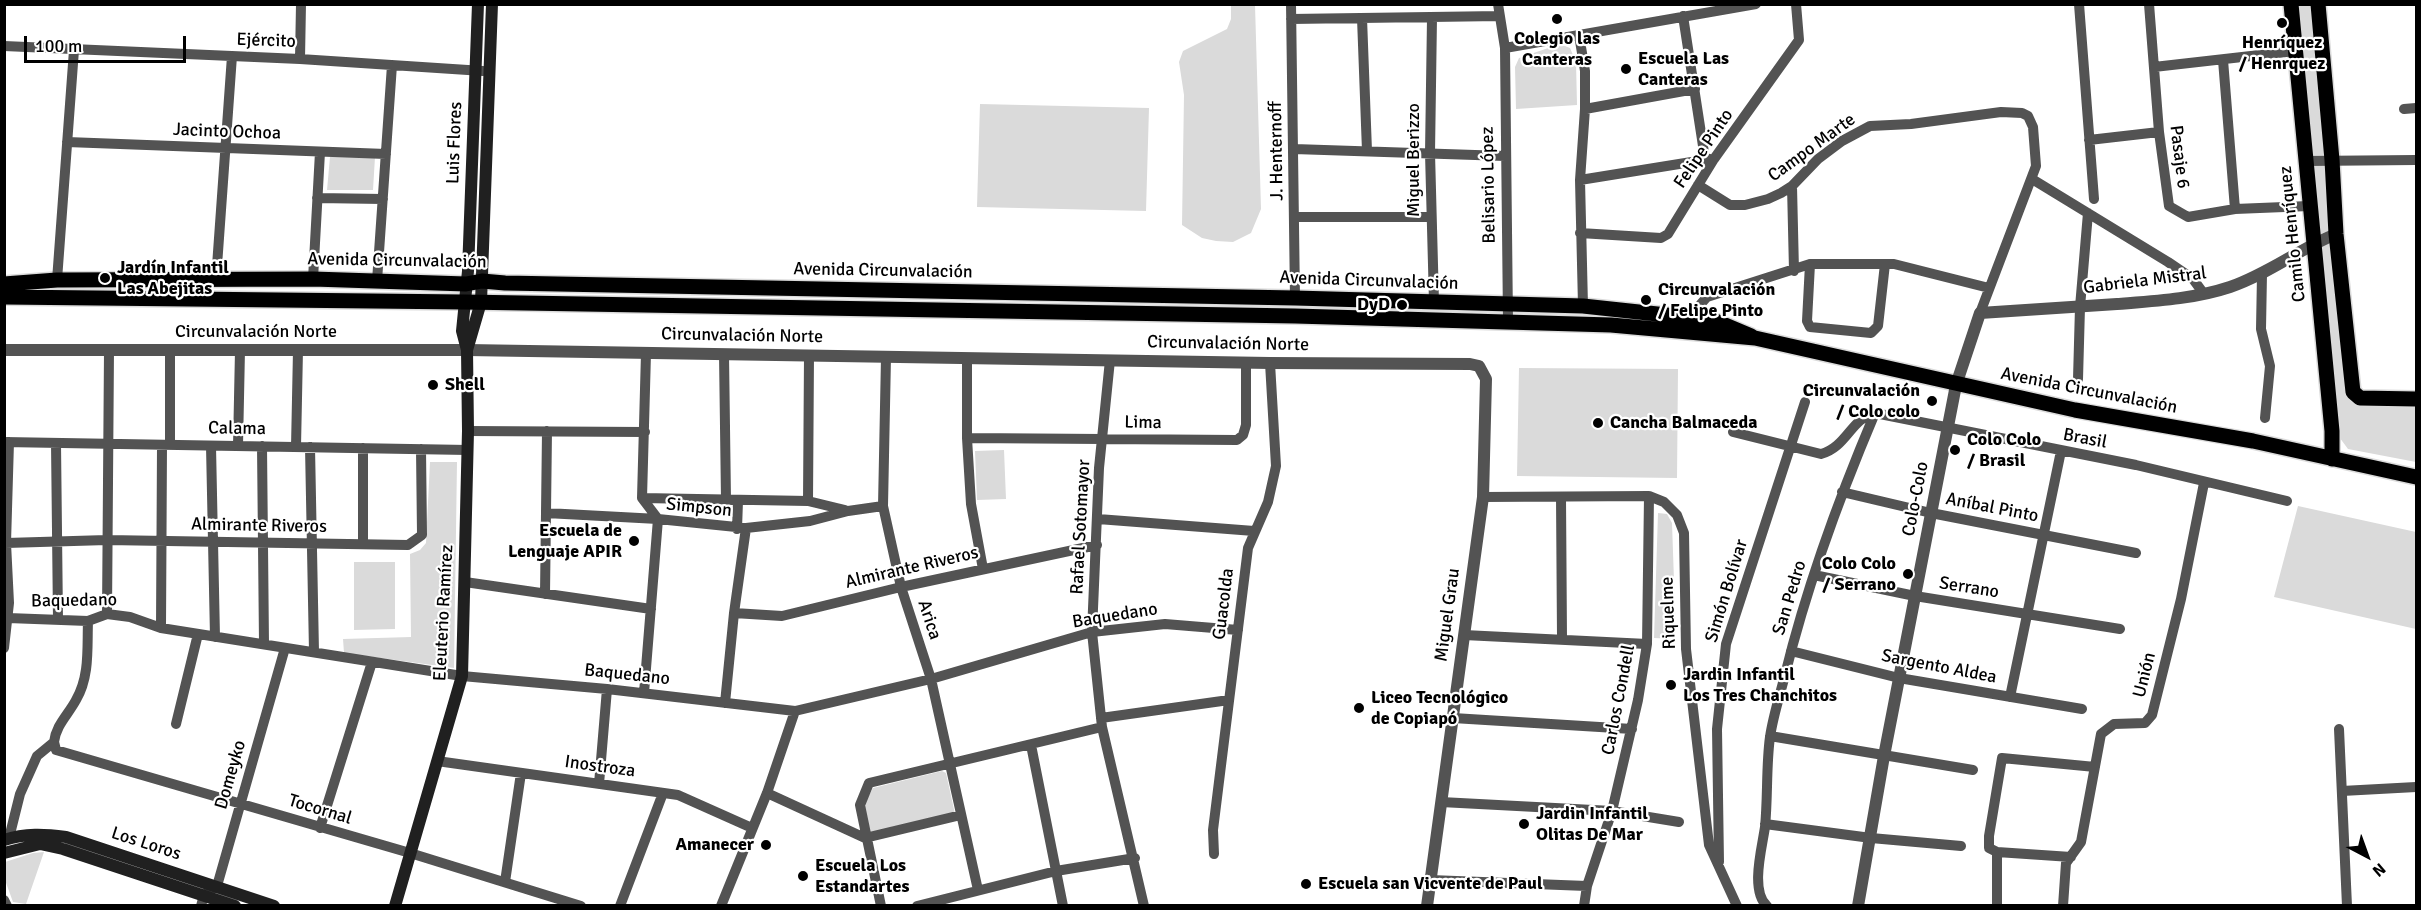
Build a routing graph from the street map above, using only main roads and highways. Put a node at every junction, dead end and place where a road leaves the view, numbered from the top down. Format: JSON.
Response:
{"nodes":[{"id":1,"x":478,"y":4,"type":"edge"},
{"id":2,"x":492,"y":4,"type":"edge"},
{"id":3,"x":2291,"y":4,"type":"edge"},
{"id":4,"x":2318,"y":4,"type":"edge"},
{"id":5,"x":482,"y":281,"type":"junction"},
{"id":6,"x":4,"y":284,"type":"edge"},
{"id":7,"x":466,"y":284,"type":"junction"},
{"id":8,"x":4,"y":297,"type":"edge"},
{"id":9,"x":464,"y":302,"type":"junction"},
{"id":10,"x":481,"y":302,"type":"junction"},
{"id":11,"x":1755,"y":338,"type":"junction"},
{"id":12,"x":467,"y":350,"type":"junction"},
{"id":13,"x":2416,"y":399,"type":"edge"},
{"id":14,"x":2332,"y":459,"type":"junction"},
{"id":15,"x":2416,"y":477,"type":"edge"},
{"id":16,"x":7,"y":839,"type":"edge"},
{"id":17,"x":4,"y":853,"type":"edge"},
{"id":18,"x":203,"y":900,"type":"edge"},
{"id":19,"x":235,"y":906,"type":"edge"},
{"id":20,"x":274,"y":906,"type":"edge"},
{"id":21,"x":395,"y":906,"type":"edge"}],
"edges":[{"from":1,"to":7,"type":"main road","name":"Luis Flores"},
{"from":2,"to":5,"type":"main road","name":"Luis Flores"},
{"from":3,"to":14,"type":"main road","name":"Camilo Henríquez"},
{"from":4,"to":13,"type":"main road"},
{"from":5,"to":7,"type":"main road","name":"Avenida Circunvalación"},
{"from":5,"to":10,"type":"main road","name":"Eleuterio Ramírez"},
{"from":5,"to":11,"type":"main road","name":"Avenida Circunvalación"},
{"from":6,"to":7,"type":"main road","name":"Avenida Circunvalación"},
{"from":7,"to":9,"type":"main road","name":"Eleuterio Ramírez"},
{"from":8,"to":9,"type":"main road","name":"Avenida Circunvalación"},
{"from":9,"to":10,"type":"main road","name":"Avenida Circunvalación"},
{"from":9,"to":12,"type":"main road","name":"Eleuterio Ramírez"},
{"from":10,"to":11,"type":"main road","name":"Avenida Circunvalación"},
{"from":10,"to":12,"type":"main road","name":"Eleuterio Ramírez"},
{"from":11,"to":14,"type":"main road","name":"Avenida Circunvalación"},
{"from":12,"to":21,"type":"main road","name":"Eleuterio Ramírez"},
{"from":14,"to":15,"type":"main road","name":"Avenida Circunvalación"},
{"from":16,"to":20,"type":"main road","name":"Los Loros"},
{"from":17,"to":18,"type":"main road","name":"Los Loros"},
{"from":18,"to":19,"type":"main road","name":"Los Loros"}]}
